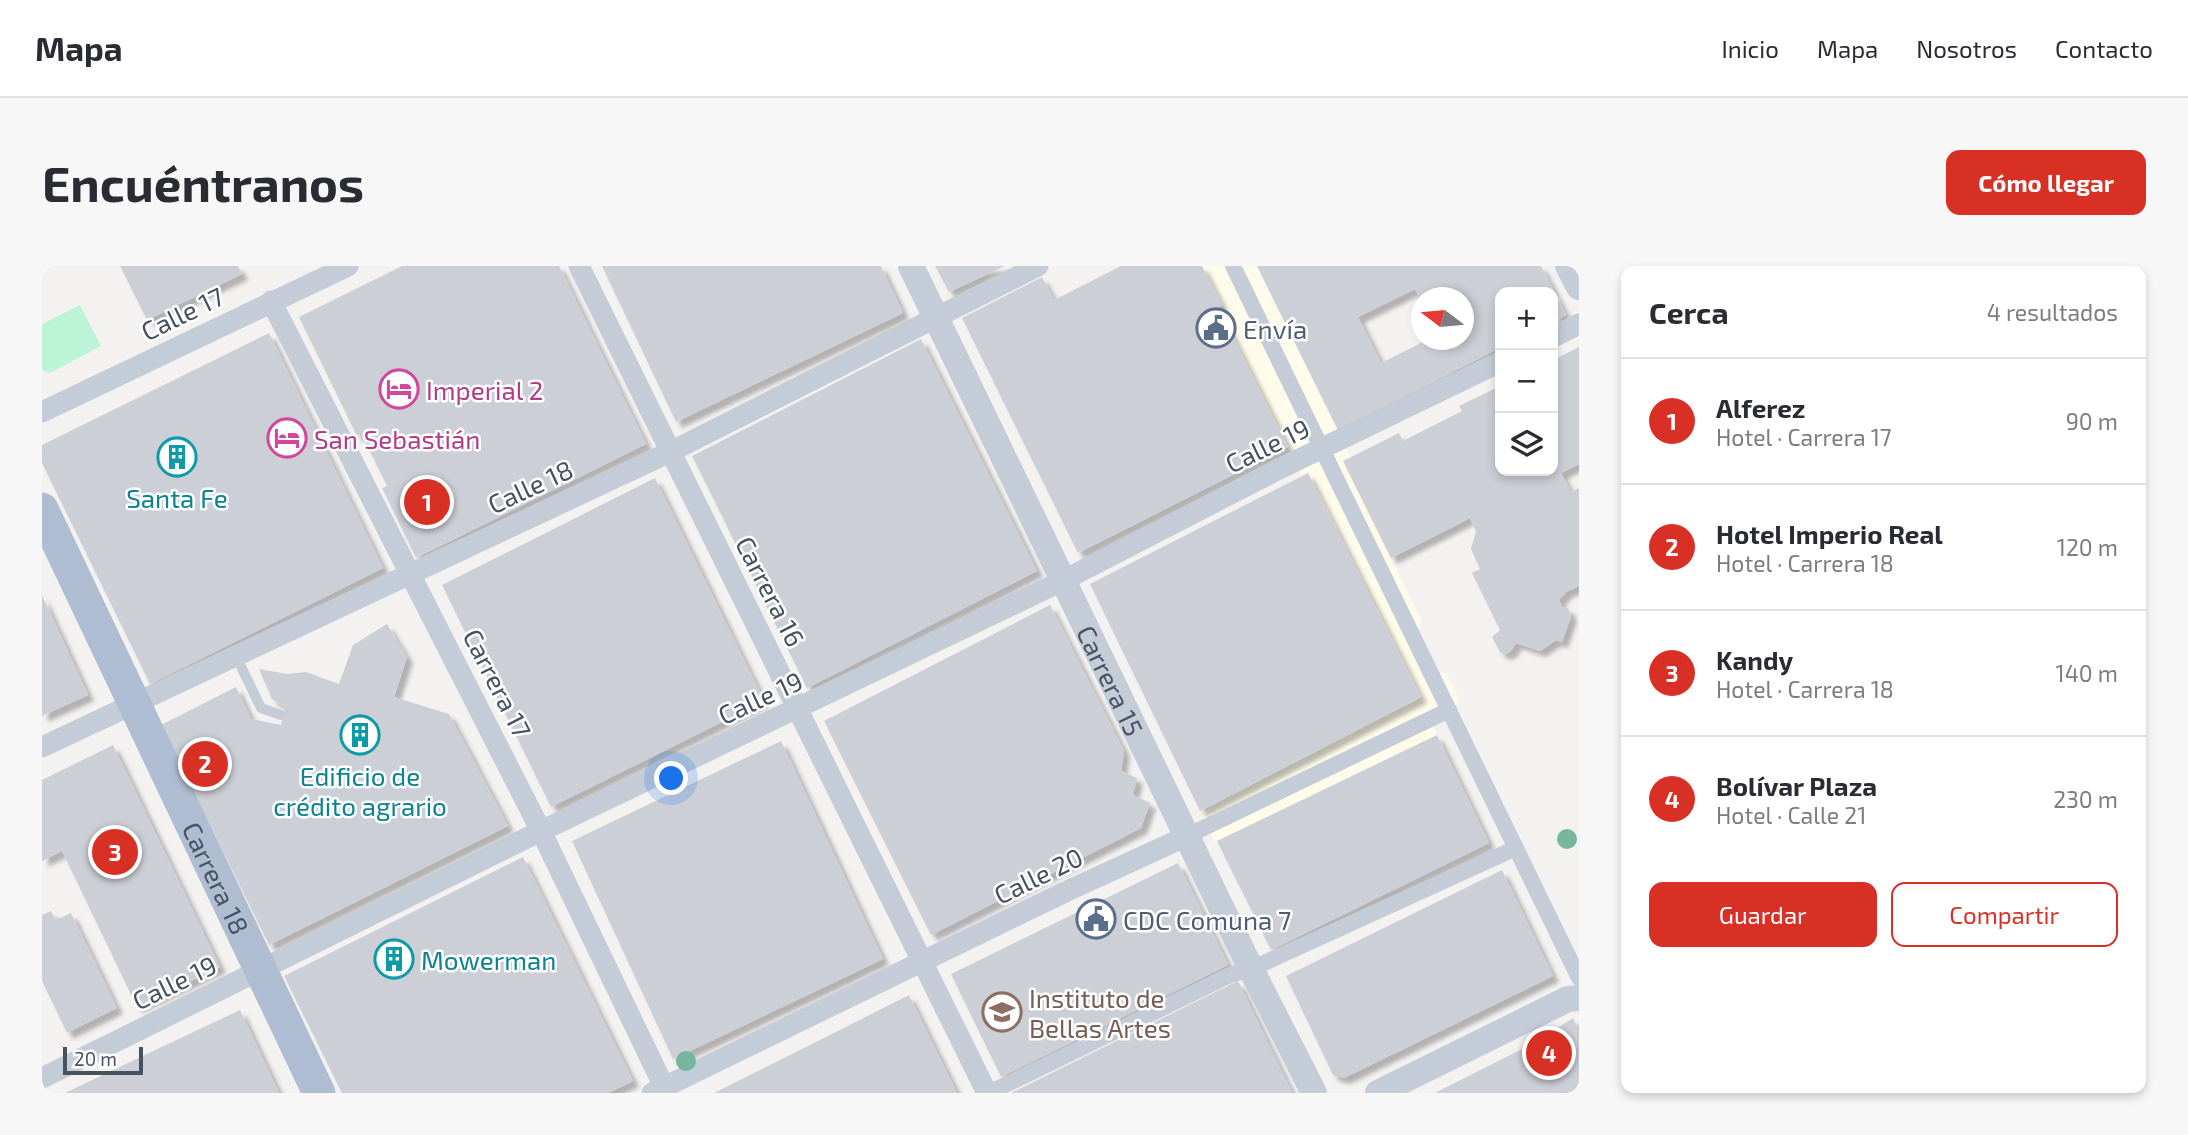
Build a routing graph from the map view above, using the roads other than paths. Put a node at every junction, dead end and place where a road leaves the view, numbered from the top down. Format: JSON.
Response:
{"nodes":[{"id":1,"x":348,"y":266,"type":"edge"},
{"id":2,"x":579,"y":266,"type":"edge"},
{"id":3,"x":911,"y":266,"type":"edge"},
{"id":4,"x":1038,"y":266,"type":"edge"},
{"id":5,"x":1233,"y":266,"type":"edge"},
{"id":6,"x":1568,"y":266,"type":"edge"},
{"id":7,"x":1579,"y":287,"type":"edge"},
{"id":8,"x":271,"y":301,"type":"junction"},
{"id":9,"x":935,"y":316,"type":"junction"},
{"id":10,"x":1579,"y":324,"type":"edge"},
{"id":11,"x":1558,"y":334,"type":"edge"},
{"id":12,"x":1495,"y":364,"type":"edge"},
{"id":13,"x":42,"y":412,"type":"edge"},
{"id":14,"x":1322,"y":449,"type":"junction"},
{"id":15,"x":670,"y":452,"type":"junction"},
{"id":16,"x":42,"y":509,"type":"edge"},
{"id":17,"x":411,"y":573,"type":"junction"},
{"id":18,"x":1064,"y":580,"type":"junction"},
{"id":19,"x":236,"y":656,"type":"junction"},
{"id":20,"x":135,"y":703,"type":"junction"},
{"id":21,"x":799,"y":709,"type":"junction"},
{"id":22,"x":1449,"y":709,"type":"junction"},
{"id":23,"x":282,"y":715,"type":"dead end"},
{"id":24,"x":42,"y":747,"type":"edge"},
{"id":25,"x":541,"y":831,"type":"junction"},
{"id":26,"x":1187,"y":835,"type":"junction"},
{"id":27,"x":1516,"y":848,"type":"junction"},
{"id":28,"x":922,"y":962,"type":"junction"},
{"id":29,"x":262,"y":970,"type":"junction"},
{"id":30,"x":1251,"y":970,"type":"junction"},
{"id":31,"x":1579,"y":978,"type":"edge"},
{"id":32,"x":1579,"y":998,"type":"edge"},
{"id":33,"x":42,"y":1078,"type":"edge"},
{"id":34,"x":661,"y":1091,"type":"edge"},
{"id":35,"x":319,"y":1093,"type":"edge"},
{"id":36,"x":988,"y":1093,"type":"edge"},
{"id":37,"x":1314,"y":1093,"type":"edge"},
{"id":38,"x":1378,"y":1093,"type":"edge"}],
"edges":[{"from":1,"to":8,"type":"street","name":"Calle 17"},
{"from":2,"to":15,"type":"street","name":"Carrera 16"},
{"from":3,"to":9,"type":"street","name":"Carrera 15"},
{"from":4,"to":9,"type":"street","name":"Calle 18"},
{"from":5,"to":14,"type":"street"},
{"from":6,"to":7,"type":"street"},
{"from":8,"to":13,"type":"street","name":"Calle 17"},
{"from":8,"to":17,"type":"street","name":"Carrera 17"},
{"from":9,"to":15,"type":"street","name":"Calle 18"},
{"from":9,"to":18,"type":"street","name":"Carrera 15"},
{"from":10,"to":11,"type":"street"},
{"from":12,"to":14,"type":"street","name":"Calle 19"},
{"from":14,"to":18,"type":"street","name":"Calle 19"},
{"from":14,"to":22,"type":"street"},
{"from":15,"to":17,"type":"street","name":"Calle 18"},
{"from":15,"to":21,"type":"street","name":"Carrera 16"},
{"from":16,"to":20,"type":"main road","name":"Carrera 18"},
{"from":17,"to":19,"type":"street","name":"Calle 18"},
{"from":17,"to":25,"type":"street","name":"Carrera 17"},
{"from":18,"to":21,"type":"street","name":"Calle 19"},
{"from":18,"to":26,"type":"street","name":"Carrera 15"},
{"from":19,"to":20,"type":"street","name":"Calle 18"},
{"from":19,"to":23,"type":"lane"},
{"from":20,"to":24,"type":"street","name":"Calle 18"},
{"from":20,"to":29,"type":"main road","name":"Carrera 18"},
{"from":21,"to":25,"type":"street","name":"Calle 19"},
{"from":21,"to":28,"type":"street","name":"Carrera 16"},
{"from":22,"to":26,"type":"street","name":"Calle 20"},
{"from":22,"to":27,"type":"street"},
{"from":25,"to":29,"type":"street","name":"Calle 19"},
{"from":25,"to":34,"type":"street","name":"Carrera 17"},
{"from":26,"to":28,"type":"street","name":"Calle 20"},
{"from":26,"to":30,"type":"street","name":"Carrera 15"},
{"from":27,"to":30,"type":"street"},
{"from":27,"to":31,"type":"street"},
{"from":28,"to":34,"type":"street","name":"Calle 20"},
{"from":28,"to":36,"type":"street","name":"Carrera 16"},
{"from":29,"to":33,"type":"street","name":"Calle 19"},
{"from":29,"to":35,"type":"main road","name":"Carrera 18"},
{"from":30,"to":36,"type":"street"},
{"from":30,"to":37,"type":"street","name":"Carrera 15"},
{"from":32,"to":38,"type":"street"}]}
